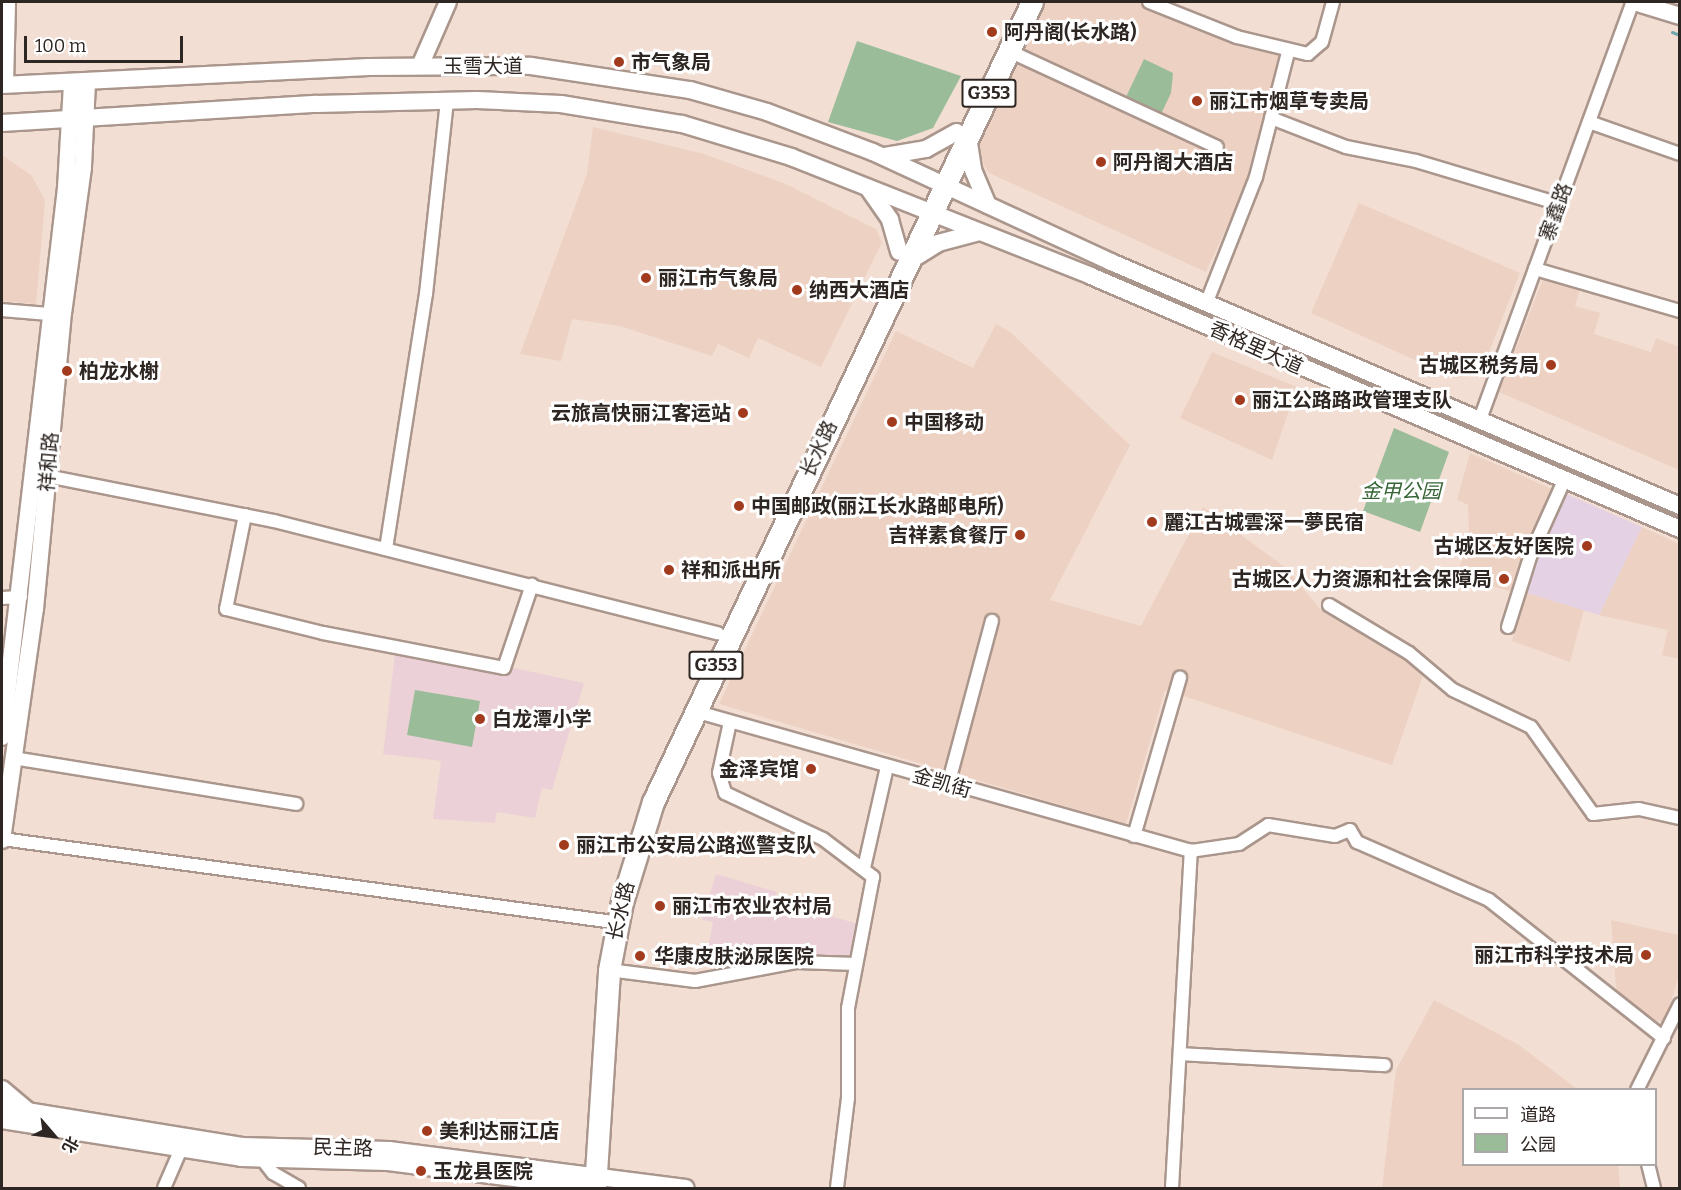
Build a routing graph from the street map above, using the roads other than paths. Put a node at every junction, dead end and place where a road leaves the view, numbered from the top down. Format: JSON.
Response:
{"nodes":[{"id":1,"x":9,"y":2,"type":"edge"},
{"id":2,"x":448,"y":2,"type":"edge"},
{"id":3,"x":1019,"y":2,"type":"edge"},
{"id":4,"x":1032,"y":2,"type":"edge"},
{"id":5,"x":1149,"y":2,"type":"edge"},
{"id":6,"x":1333,"y":2,"type":"edge"},
{"id":7,"x":1633,"y":2,"type":"edge"},
{"id":8,"x":1680,"y":16,"type":"edge"},
{"id":9,"x":1009,"y":51,"type":"junction"},
{"id":10,"x":1288,"y":52,"type":"junction"},
{"id":11,"x":420,"y":66,"type":"junction"},
{"id":12,"x":79,"y":83,"type":"junction"},
{"id":13,"x":4,"y":85,"type":"edge"},
{"id":14,"x":447,"y":101,"type":"junction"},
{"id":15,"x":1271,"y":118,"type":"junction"},
{"id":16,"x":79,"y":120,"type":"junction"},
{"id":17,"x":1589,"y":122,"type":"junction"},
{"id":18,"x":2,"y":123,"type":"edge"},
{"id":19,"x":962,"y":135,"type":"junction"},
{"id":20,"x":1217,"y":147,"type":"dead end"},
{"id":21,"x":1680,"y":154,"type":"edge"},
{"id":22,"x":882,"y":156,"type":"junction"},
{"id":23,"x":939,"y":183,"type":"junction"},
{"id":24,"x":868,"y":187,"type":"junction"},
{"id":25,"x":1558,"y":204,"type":"junction"},
{"id":26,"x":988,"y":205,"type":"junction"},
{"id":27,"x":926,"y":210,"type":"junction"},
{"id":28,"x":980,"y":232,"type":"junction"},
{"id":29,"x":904,"y":257,"type":"junction"},
{"id":30,"x":1535,"y":269,"type":"junction"},
{"id":31,"x":1206,"y":303,"type":"junction"},
{"id":32,"x":2,"y":310,"type":"edge"},
{"id":33,"x":1680,"y":311,"type":"edge"},
{"id":34,"x":49,"y":314,"type":"junction"},
{"id":35,"x":1479,"y":422,"type":"junction"},
{"id":36,"x":47,"y":476,"type":"junction"},
{"id":37,"x":1564,"y":481,"type":"junction"},
{"id":38,"x":1680,"y":506,"type":"edge"},
{"id":39,"x":245,"y":515,"type":"junction"},
{"id":40,"x":1680,"y":529,"type":"edge"},
{"id":41,"x":386,"y":549,"type":"junction"},
{"id":42,"x":532,"y":585,"type":"junction"},
{"id":43,"x":21,"y":597,"type":"junction"},
{"id":44,"x":2,"y":598,"type":"edge"},
{"id":45,"x":1329,"y":605,"type":"dead end"},
{"id":46,"x":992,"y":621,"type":"dead end"},
{"id":47,"x":1508,"y":627,"type":"dead end"},
{"id":48,"x":718,"y":633,"type":"junction"},
{"id":49,"x":1180,"y":678,"type":"dead end"},
{"id":50,"x":694,"y":711,"type":"junction"},
{"id":51,"x":730,"y":722,"type":"junction"},
{"id":52,"x":2,"y":737,"type":"edge"},
{"id":53,"x":13,"y":758,"type":"junction"},
{"id":54,"x":887,"y":767,"type":"junction"},
{"id":55,"x":948,"y":785,"type":"junction"},
{"id":56,"x":296,"y":804,"type":"dead end"},
{"id":57,"x":1680,"y":818,"type":"edge"},
{"id":58,"x":1134,"y":836,"type":"junction"},
{"id":59,"x":2,"y":839,"type":"edge"},
{"id":60,"x":1191,"y":851,"type":"junction"},
{"id":61,"x":864,"y":868,"type":"junction"},
{"id":62,"x":606,"y":921,"type":"junction"},
{"id":63,"x":856,"y":964,"type":"junction"},
{"id":64,"x":609,"y":970,"type":"junction"},
{"id":65,"x":1680,"y":1004,"type":"edge"},
{"id":66,"x":1664,"y":1038,"type":"junction"},
{"id":67,"x":1180,"y":1054,"type":"junction"},
{"id":68,"x":1385,"y":1065,"type":"dead end"},
{"id":69,"x":1638,"y":1088,"type":"edge"},
{"id":70,"x":2,"y":1089,"type":"edge"},
{"id":71,"x":2,"y":1107,"type":"edge"},
{"id":72,"x":2,"y":1120,"type":"edge"},
{"id":73,"x":29,"y":1120,"type":"junction"},
{"id":74,"x":2,"y":1135,"type":"edge"},
{"id":75,"x":180,"y":1150,"type":"junction"},
{"id":76,"x":262,"y":1159,"type":"junction"},
{"id":77,"x":1648,"y":1166,"type":"edge"},
{"id":78,"x":588,"y":1184,"type":"edge"},
{"id":79,"x":164,"y":1188,"type":"edge"},
{"id":80,"x":300,"y":1188,"type":"edge"},
{"id":81,"x":686,"y":1188,"type":"edge"},
{"id":82,"x":837,"y":1188,"type":"edge"},
{"id":83,"x":1172,"y":1188,"type":"edge"},
{"id":84,"x":1654,"y":1188,"type":"edge"}],
"edges":[{"from":1,"to":13,"type":"street"},
{"from":2,"to":11,"type":"main road"},
{"from":3,"to":19,"type":"highway","name":"长水路","number":"G353"},
{"from":4,"to":9,"type":"highway","name":"长水路","number":"G353"},
{"from":5,"to":10,"type":"street"},
{"from":6,"to":10,"type":"street"},
{"from":7,"to":8,"type":"main road"},
{"from":7,"to":17,"type":"street","name":"寨鑫路"},
{"from":9,"to":19,"type":"highway","name":"长水路","number":"G353"},
{"from":9,"to":20,"type":"street"},
{"from":10,"to":15,"type":"street"},
{"from":11,"to":12,"type":"main road","name":"玉雪大道"},
{"from":11,"to":22,"type":"main road","name":"玉雪大道"},
{"from":12,"to":13,"type":"main road","name":"玉雪大道"},
{"from":12,"to":16,"type":"main road","name":"祥和路"},
{"from":14,"to":16,"type":"main road","name":"玉雪大道"},
{"from":14,"to":24,"type":"main road","name":"玉雪大道"},
{"from":14,"to":41,"type":"street"},
{"from":15,"to":25,"type":"street"},
{"from":15,"to":31,"type":"street"},
{"from":16,"to":18,"type":"main road","name":"玉雪大道"},
{"from":16,"to":34,"type":"main road","name":"祥和路"},
{"from":16,"to":36,"type":"main road","name":"祥和路"},
{"from":17,"to":21,"type":"street"},
{"from":17,"to":25,"type":"street","name":"寨鑫路"},
{"from":19,"to":22,"type":"main road"},
{"from":19,"to":23,"type":"highway","name":"长水路","number":"G353"},
{"from":19,"to":26,"type":"main road"},
{"from":22,"to":23,"type":"main road","name":"玉雪大道"},
{"from":23,"to":26,"type":"main road","name":"香格里大道"},
{"from":23,"to":27,"type":"highway","name":"长水路","number":"G353"},
{"from":24,"to":27,"type":"main road","name":"玉雪大道"},
{"from":24,"to":29,"type":"main road"},
{"from":25,"to":30,"type":"street","name":"寨鑫路"},
{"from":26,"to":31,"type":"main road","name":"香格里大道"},
{"from":27,"to":28,"type":"main road","name":"香格里大道"},
{"from":27,"to":29,"type":"highway","name":"长水路","number":"G353"},
{"from":28,"to":29,"type":"main road"},
{"from":28,"to":37,"type":"main road","name":"香格里大道"},
{"from":29,"to":48,"type":"highway","name":"长水路","number":"G353"},
{"from":29,"to":50,"type":"highway","name":"长水路","number":"G353"},
{"from":30,"to":33,"type":"street"},
{"from":30,"to":35,"type":"street","name":"寨鑫路"},
{"from":31,"to":35,"type":"main road","name":"香格里大道"},
{"from":32,"to":34,"type":"street"},
{"from":34,"to":43,"type":"main road","name":"祥和路"},
{"from":35,"to":38,"type":"main road","name":"香格里大道"},
{"from":36,"to":39,"type":"street"},
{"from":36,"to":53,"type":"main road","name":"祥和路"},
{"from":37,"to":40,"type":"main road","name":"香格里大道"},
{"from":37,"to":47,"type":"street"},
{"from":39,"to":41,"type":"street"},
{"from":39,"to":42,"type":"street"},
{"from":41,"to":42,"type":"street"},
{"from":42,"to":48,"type":"street"},
{"from":43,"to":44,"type":"street"},
{"from":43,"to":52,"type":"main road","name":"祥和路"},
{"from":45,"to":57,"type":"street"},
{"from":46,"to":55,"type":"street"},
{"from":48,"to":62,"type":"highway","name":"长水路","number":"G353"},
{"from":49,"to":58,"type":"street"},
{"from":50,"to":51,"type":"street","name":"金凯街"},
{"from":50,"to":64,"type":"highway","name":"长水路","number":"G353"},
{"from":51,"to":54,"type":"street","name":"金凯街"},
{"from":51,"to":61,"type":"street"},
{"from":53,"to":56,"type":"street"},
{"from":53,"to":59,"type":"main road","name":"祥和路"},
{"from":54,"to":55,"type":"street","name":"金凯街"},
{"from":54,"to":61,"type":"street"},
{"from":55,"to":58,"type":"street","name":"金凯街"},
{"from":58,"to":60,"type":"street","name":"金凯街"},
{"from":59,"to":62,"type":"street"},
{"from":60,"to":66,"type":"street"},
{"from":60,"to":67,"type":"street"},
{"from":61,"to":63,"type":"street"},
{"from":62,"to":78,"type":"highway","name":"长水路","number":"G353"},
{"from":63,"to":64,"type":"street"},
{"from":63,"to":82,"type":"street"},
{"from":64,"to":78,"type":"highway","name":"长水路","number":"G353"},
{"from":65,"to":66,"type":"street"},
{"from":66,"to":69,"type":"street"},
{"from":67,"to":68,"type":"street"},
{"from":67,"to":83,"type":"street"},
{"from":70,"to":73,"type":"main road"},
{"from":71,"to":73,"type":"main road","name":"民主路"},
{"from":72,"to":73,"type":"main road","name":"民主路"},
{"from":73,"to":74,"type":"main road"},
{"from":73,"to":75,"type":"main road","name":"民主路"},
{"from":73,"to":78,"type":"main road","name":"民主路"},
{"from":75,"to":76,"type":"main road","name":"民主路"},
{"from":75,"to":79,"type":"street"},
{"from":76,"to":78,"type":"main road","name":"民主路"},
{"from":76,"to":80,"type":"street"},
{"from":77,"to":84,"type":"street"},
{"from":78,"to":81,"type":"main road","name":"民主路"}]}
